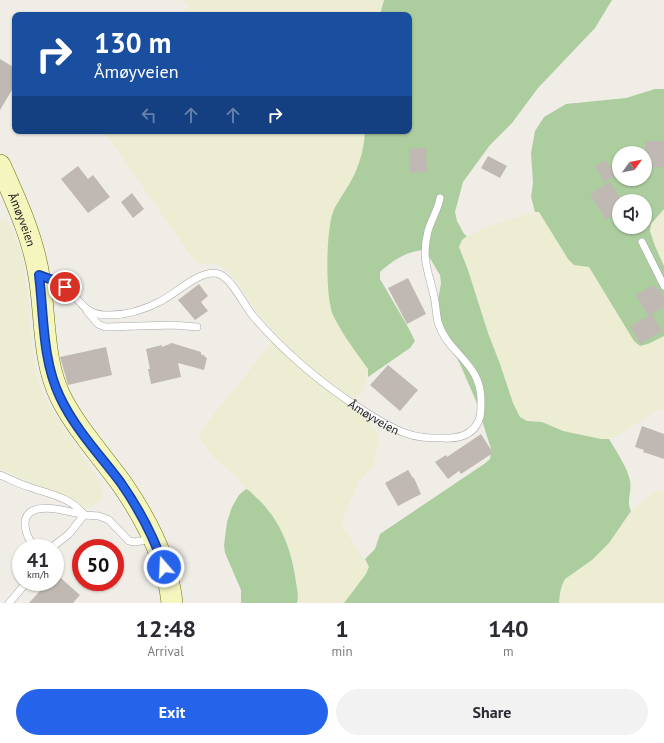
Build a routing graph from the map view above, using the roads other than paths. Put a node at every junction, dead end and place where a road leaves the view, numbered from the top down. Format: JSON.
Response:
{"nodes":[{"id":1,"x":0,"y":165,"type":"edge"},
{"id":2,"x":440,"y":198,"type":"dead end"},
{"id":3,"x":642,"y":242,"type":"dead end"},
{"id":4,"x":39,"y":275,"type":"junction"},
{"id":5,"x":664,"y":286,"type":"edge"},
{"id":6,"x":85,"y":309,"type":"junction"},
{"id":7,"x":197,"y":327,"type":"dead end"},
{"id":8,"x":0,"y":475,"type":"edge"},
{"id":9,"x":84,"y":515,"type":"junction"},
{"id":10,"x":28,"y":539,"type":"edge"},
{"id":11,"x":63,"y":539,"type":"edge"},
{"id":12,"x":154,"y":539,"type":"junction"},
{"id":13,"x":19,"y":591,"type":"edge"},
{"id":14,"x":9,"y":603,"type":"edge"},
{"id":15,"x":172,"y":603,"type":"edge"}],
"edges":[{"from":1,"to":4,"type":"main road","name":"Åmøyveien"},
{"from":2,"to":6,"type":"lane","name":"Åmøyveien"},
{"from":3,"to":5,"type":"lane"},
{"from":4,"to":6,"type":"lane"},
{"from":4,"to":12,"type":"main road","name":"Åmøyveien"},
{"from":6,"to":7,"type":"lane"},
{"from":8,"to":9,"type":"lane"},
{"from":9,"to":10,"type":"lane"},
{"from":9,"to":11,"type":"lane"},
{"from":9,"to":12,"type":"lane"},
{"from":12,"to":15,"type":"main road","name":"Åmøyveien"},
{"from":13,"to":14,"type":"lane"}]}
